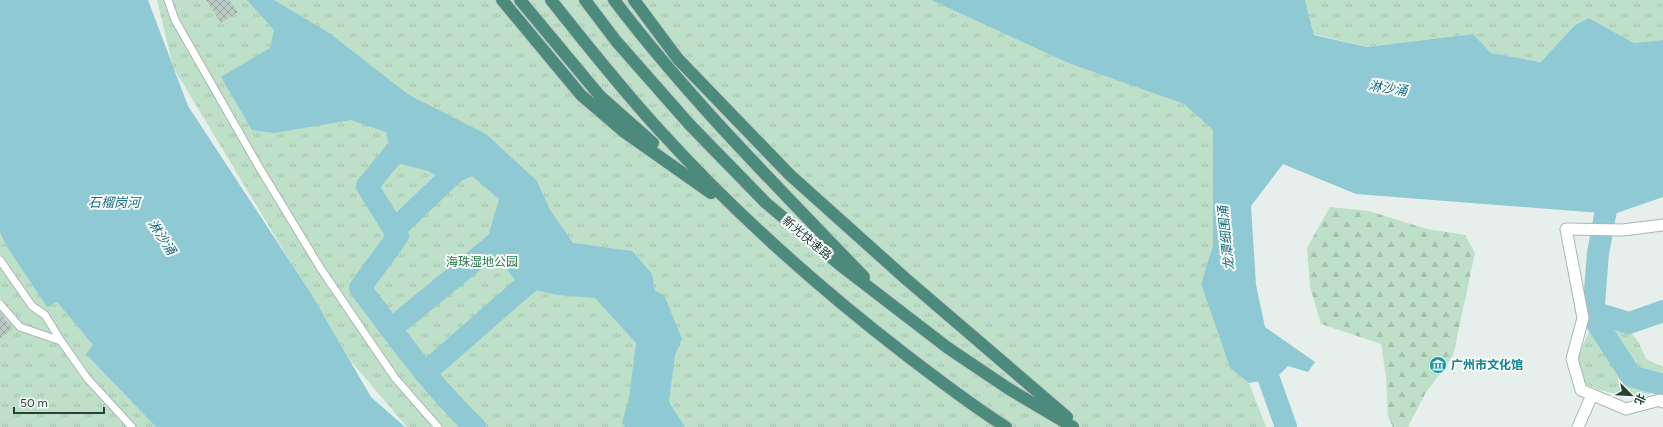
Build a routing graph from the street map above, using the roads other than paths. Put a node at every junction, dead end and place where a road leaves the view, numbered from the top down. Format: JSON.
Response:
{"nodes":[{"id":1,"x":168,"y":0,"type":"edge"},
{"id":2,"x":502,"y":0,"type":"edge"},
{"id":3,"x":520,"y":0,"type":"edge"},
{"id":4,"x":551,"y":0,"type":"edge"},
{"id":5,"x":584,"y":0,"type":"edge"},
{"id":6,"x":614,"y":0,"type":"edge"},
{"id":7,"x":634,"y":0,"type":"edge"},
{"id":8,"x":742,"y":214,"type":"junction"},
{"id":9,"x":1663,"y":225,"type":"edge"},
{"id":10,"x":0,"y":260,"type":"edge"},
{"id":11,"x":0,"y":304,"type":"edge"},
{"id":12,"x":896,"y":309,"type":"junction"},
{"id":13,"x":61,"y":341,"type":"junction"},
{"id":14,"x":1592,"y":395,"type":"junction"},
{"id":15,"x":1663,"y":402,"type":"edge"},
{"id":16,"x":132,"y":427,"type":"edge"},
{"id":17,"x":438,"y":427,"type":"edge"},
{"id":18,"x":1006,"y":427,"type":"edge"},
{"id":19,"x":1073,"y":427,"type":"edge"},
{"id":20,"x":1079,"y":427,"type":"edge"},
{"id":21,"x":1578,"y":427,"type":"edge"}],
"edges":[{"from":1,"to":17,"type":"lane"},
{"from":2,"to":8,"type":"highway"},
{"from":3,"to":8,"type":"highway"},
{"from":4,"to":8,"type":"highway","name":"新光快速路"},
{"from":5,"to":12,"type":"highway","name":"新光快速路"},
{"from":6,"to":12,"type":"highway"},
{"from":7,"to":20,"type":"highway"},
{"from":8,"to":18,"type":"highway","name":"新光快速路"},
{"from":9,"to":14,"type":"street"},
{"from":10,"to":13,"type":"lane"},
{"from":11,"to":13,"type":"lane"},
{"from":12,"to":19,"type":"highway","name":"新光快速路"},
{"from":13,"to":16,"type":"lane"},
{"from":14,"to":15,"type":"street"},
{"from":14,"to":21,"type":"street"}]}
